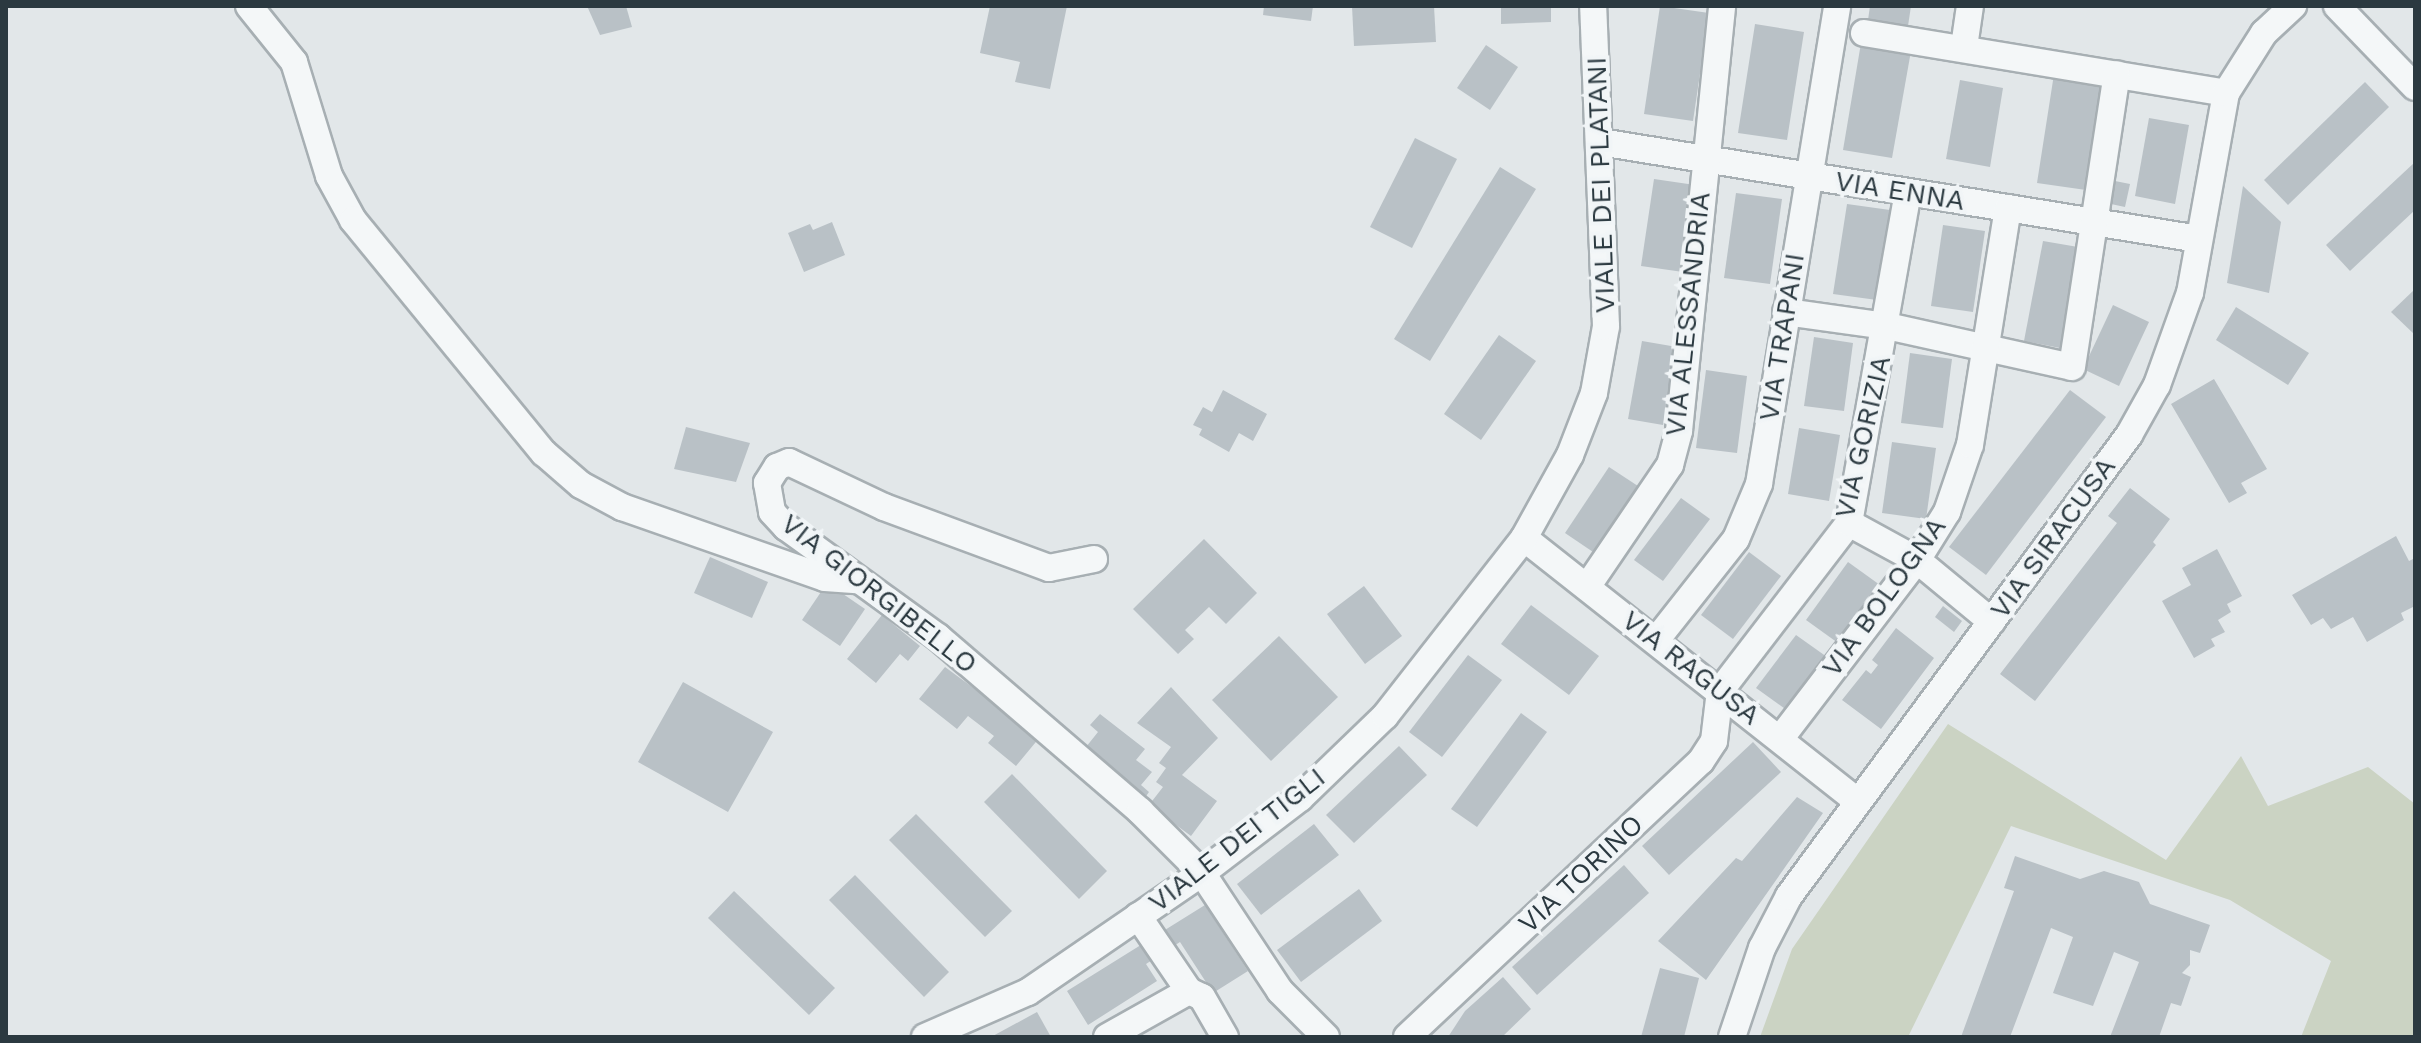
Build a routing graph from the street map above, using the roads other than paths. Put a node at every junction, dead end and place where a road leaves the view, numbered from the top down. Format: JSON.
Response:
{"nodes":[{"id":1,"x":249,"y":6,"type":"edge"},
{"id":2,"x":1593,"y":6,"type":"edge"},
{"id":3,"x":1722,"y":6,"type":"edge"},
{"id":4,"x":1837,"y":6,"type":"edge"},
{"id":5,"x":1970,"y":6,"type":"edge"},
{"id":6,"x":2293,"y":6,"type":"edge"},
{"id":7,"x":2337,"y":6,"type":"edge"},
{"id":8,"x":1864,"y":33,"type":"dead end"},
{"id":9,"x":1964,"y":47,"type":"junction"},
{"id":10,"x":2117,"y":74,"type":"junction"},
{"id":11,"x":2415,"y":87,"type":"edge"},
{"id":12,"x":2226,"y":93,"type":"junction"},
{"id":13,"x":1600,"y":142,"type":"junction"},
{"id":14,"x":1704,"y":160,"type":"junction"},
{"id":15,"x":1808,"y":176,"type":"junction"},
{"id":16,"x":1908,"y":192,"type":"junction"},
{"id":17,"x":2008,"y":208,"type":"junction"},
{"id":18,"x":2093,"y":221,"type":"junction"},
{"id":19,"x":2199,"y":239,"type":"junction"},
{"id":20,"x":1786,"y":312,"type":"junction"},
{"id":21,"x":1887,"y":326,"type":"junction"},
{"id":22,"x":1987,"y":346,"type":"junction"},
{"id":23,"x":1849,"y":523,"type":"junction"},
{"id":24,"x":1524,"y":538,"type":"junction"},
{"id":25,"x":1094,"y":559,"type":"dead end"},
{"id":26,"x":1917,"y":560,"type":"junction"},
{"id":27,"x":857,"y":580,"type":"junction"},
{"id":28,"x":1587,"y":587,"type":"junction"},
{"id":29,"x":1992,"y":622,"type":"junction"},
{"id":30,"x":1657,"y":639,"type":"junction"},
{"id":31,"x":1720,"y":691,"type":"junction"},
{"id":32,"x":1780,"y":739,"type":"junction"},
{"id":33,"x":1856,"y":800,"type":"junction"},
{"id":34,"x":1202,"y":873,"type":"junction"},
{"id":35,"x":1138,"y":916,"type":"junction"},
{"id":36,"x":1189,"y":991,"type":"junction"},
{"id":37,"x":925,"y":1037,"type":"edge"},
{"id":38,"x":1107,"y":1037,"type":"edge"},
{"id":39,"x":1225,"y":1037,"type":"edge"},
{"id":40,"x":1326,"y":1037,"type":"edge"},
{"id":41,"x":1407,"y":1037,"type":"edge"},
{"id":42,"x":1732,"y":1037,"type":"edge"}],
"edges":[{"from":1,"to":27,"type":"street"},
{"from":2,"to":13,"type":"street","name":"VIALE DEI PLATANI"},
{"from":3,"to":14,"type":"street","name":"VIA ALESSANDRIA"},
{"from":4,"to":15,"type":"street","name":"VIA TRAPANI"},
{"from":5,"to":9,"type":"street"},
{"from":6,"to":12,"type":"street","name":"VIA SIRACUSA"},
{"from":7,"to":11,"type":"street"},
{"from":8,"to":9,"type":"street"},
{"from":9,"to":10,"type":"street"},
{"from":10,"to":12,"type":"street"},
{"from":10,"to":18,"type":"street"},
{"from":12,"to":19,"type":"street","name":"VIA SIRACUSA"},
{"from":13,"to":14,"type":"street","name":"VIA ENNA"},
{"from":13,"to":24,"type":"street","name":"VIALE DEI PLATANI"},
{"from":14,"to":15,"type":"street","name":"VIA ENNA"},
{"from":14,"to":28,"type":"street","name":"VIA ALESSANDRIA"},
{"from":15,"to":16,"type":"street","name":"VIA ENNA"},
{"from":15,"to":20,"type":"street","name":"VIA TRAPANI"},
{"from":16,"to":17,"type":"street","name":"VIA ENNA"},
{"from":16,"to":21,"type":"street","name":"VIA GORIZIA"},
{"from":17,"to":18,"type":"street","name":"VIA ENNA"},
{"from":17,"to":22,"type":"street","name":"VIA BOLOGNA"},
{"from":18,"to":19,"type":"street","name":"VIA ENNA"},
{"from":18,"to":22,"type":"street"},
{"from":19,"to":29,"type":"street","name":"VIA SIRACUSA"},
{"from":20,"to":21,"type":"street"},
{"from":20,"to":30,"type":"street","name":"VIA TRAPANI"},
{"from":21,"to":22,"type":"street"},
{"from":21,"to":23,"type":"street","name":"VIA GORIZIA"},
{"from":22,"to":26,"type":"street","name":"VIA BOLOGNA"},
{"from":23,"to":26,"type":"street"},
{"from":23,"to":31,"type":"street","name":"VIA GORIZIA"},
{"from":24,"to":28,"type":"street","name":"VIA RAGUSA"},
{"from":24,"to":34,"type":"street","name":"VIALE DEI TIGLI"},
{"from":25,"to":27,"type":"street","name":"VIA GIORGIBELLO"},
{"from":26,"to":29,"type":"street"},
{"from":26,"to":32,"type":"street","name":"VIA BOLOGNA"},
{"from":27,"to":34,"type":"street","name":"VIA GIORGIBELLO"},
{"from":28,"to":30,"type":"street","name":"VIA RAGUSA"},
{"from":29,"to":33,"type":"street","name":"VIA SIRACUSA"},
{"from":30,"to":31,"type":"street","name":"VIA RAGUSA"},
{"from":31,"to":32,"type":"street","name":"VIA RAGUSA"},
{"from":31,"to":41,"type":"street","name":"VIA TORINO"},
{"from":32,"to":33,"type":"street","name":"VIA RAGUSA"},
{"from":33,"to":42,"type":"street","name":"VIA SIRACUSA"},
{"from":34,"to":35,"type":"street","name":"VIALE DEI TIGLI"},
{"from":34,"to":40,"type":"street","name":"VIA GIORGIBELLO"},
{"from":35,"to":36,"type":"street"},
{"from":35,"to":37,"type":"street","name":"VIALE DEI TIGLI"},
{"from":36,"to":38,"type":"street"},
{"from":36,"to":39,"type":"street"}]}
